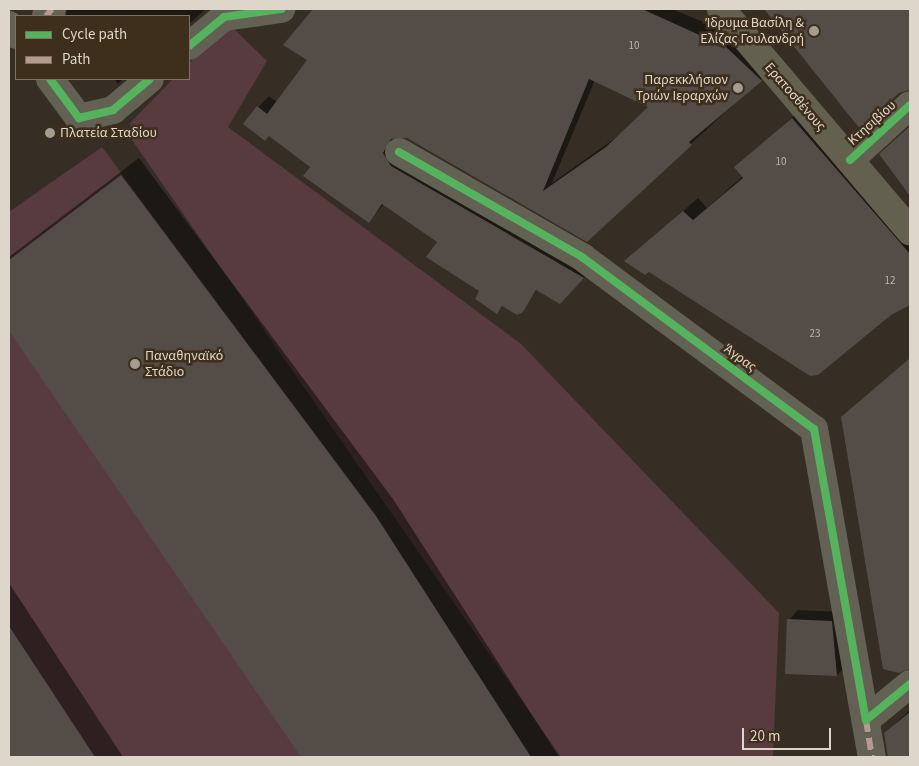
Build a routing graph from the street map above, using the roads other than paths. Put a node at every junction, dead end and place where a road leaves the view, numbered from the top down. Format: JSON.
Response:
{"nodes":[{"id":1,"x":281,"y":9,"type":"edge"},
{"id":2,"x":721,"y":9,"type":"edge"},
{"id":3,"x":224,"y":12,"type":"edge"},
{"id":4,"x":190,"y":45,"type":"edge"},
{"id":5,"x":51,"y":80,"type":"edge"},
{"id":6,"x":149,"y":80,"type":"edge"},
{"id":7,"x":910,"y":105,"type":"edge"},
{"id":8,"x":399,"y":152,"type":"dead end"},
{"id":9,"x":850,"y":160,"type":"junction"},
{"id":10,"x":910,"y":229,"type":"edge"},
{"id":11,"x":910,"y":684,"type":"edge"},
{"id":12,"x":866,"y":720,"type":"junction"},
{"id":13,"x":872,"y":757,"type":"edge"}],
"edges":[{"from":1,"to":3,"type":"street"},
{"from":2,"to":9,"type":"main road","name":"Ερατοσθένους"},
{"from":3,"to":4,"type":"street"},
{"from":5,"to":6,"type":"street"},
{"from":7,"to":9,"type":"street","name":"Κτησιβίου"},
{"from":8,"to":12,"type":"street","name":"Άγρας"},
{"from":9,"to":10,"type":"main road","name":"Ερατοσθένους"},
{"from":11,"to":12,"type":"street"},
{"from":12,"to":13,"type":"street","name":"Άγρας"}]}
